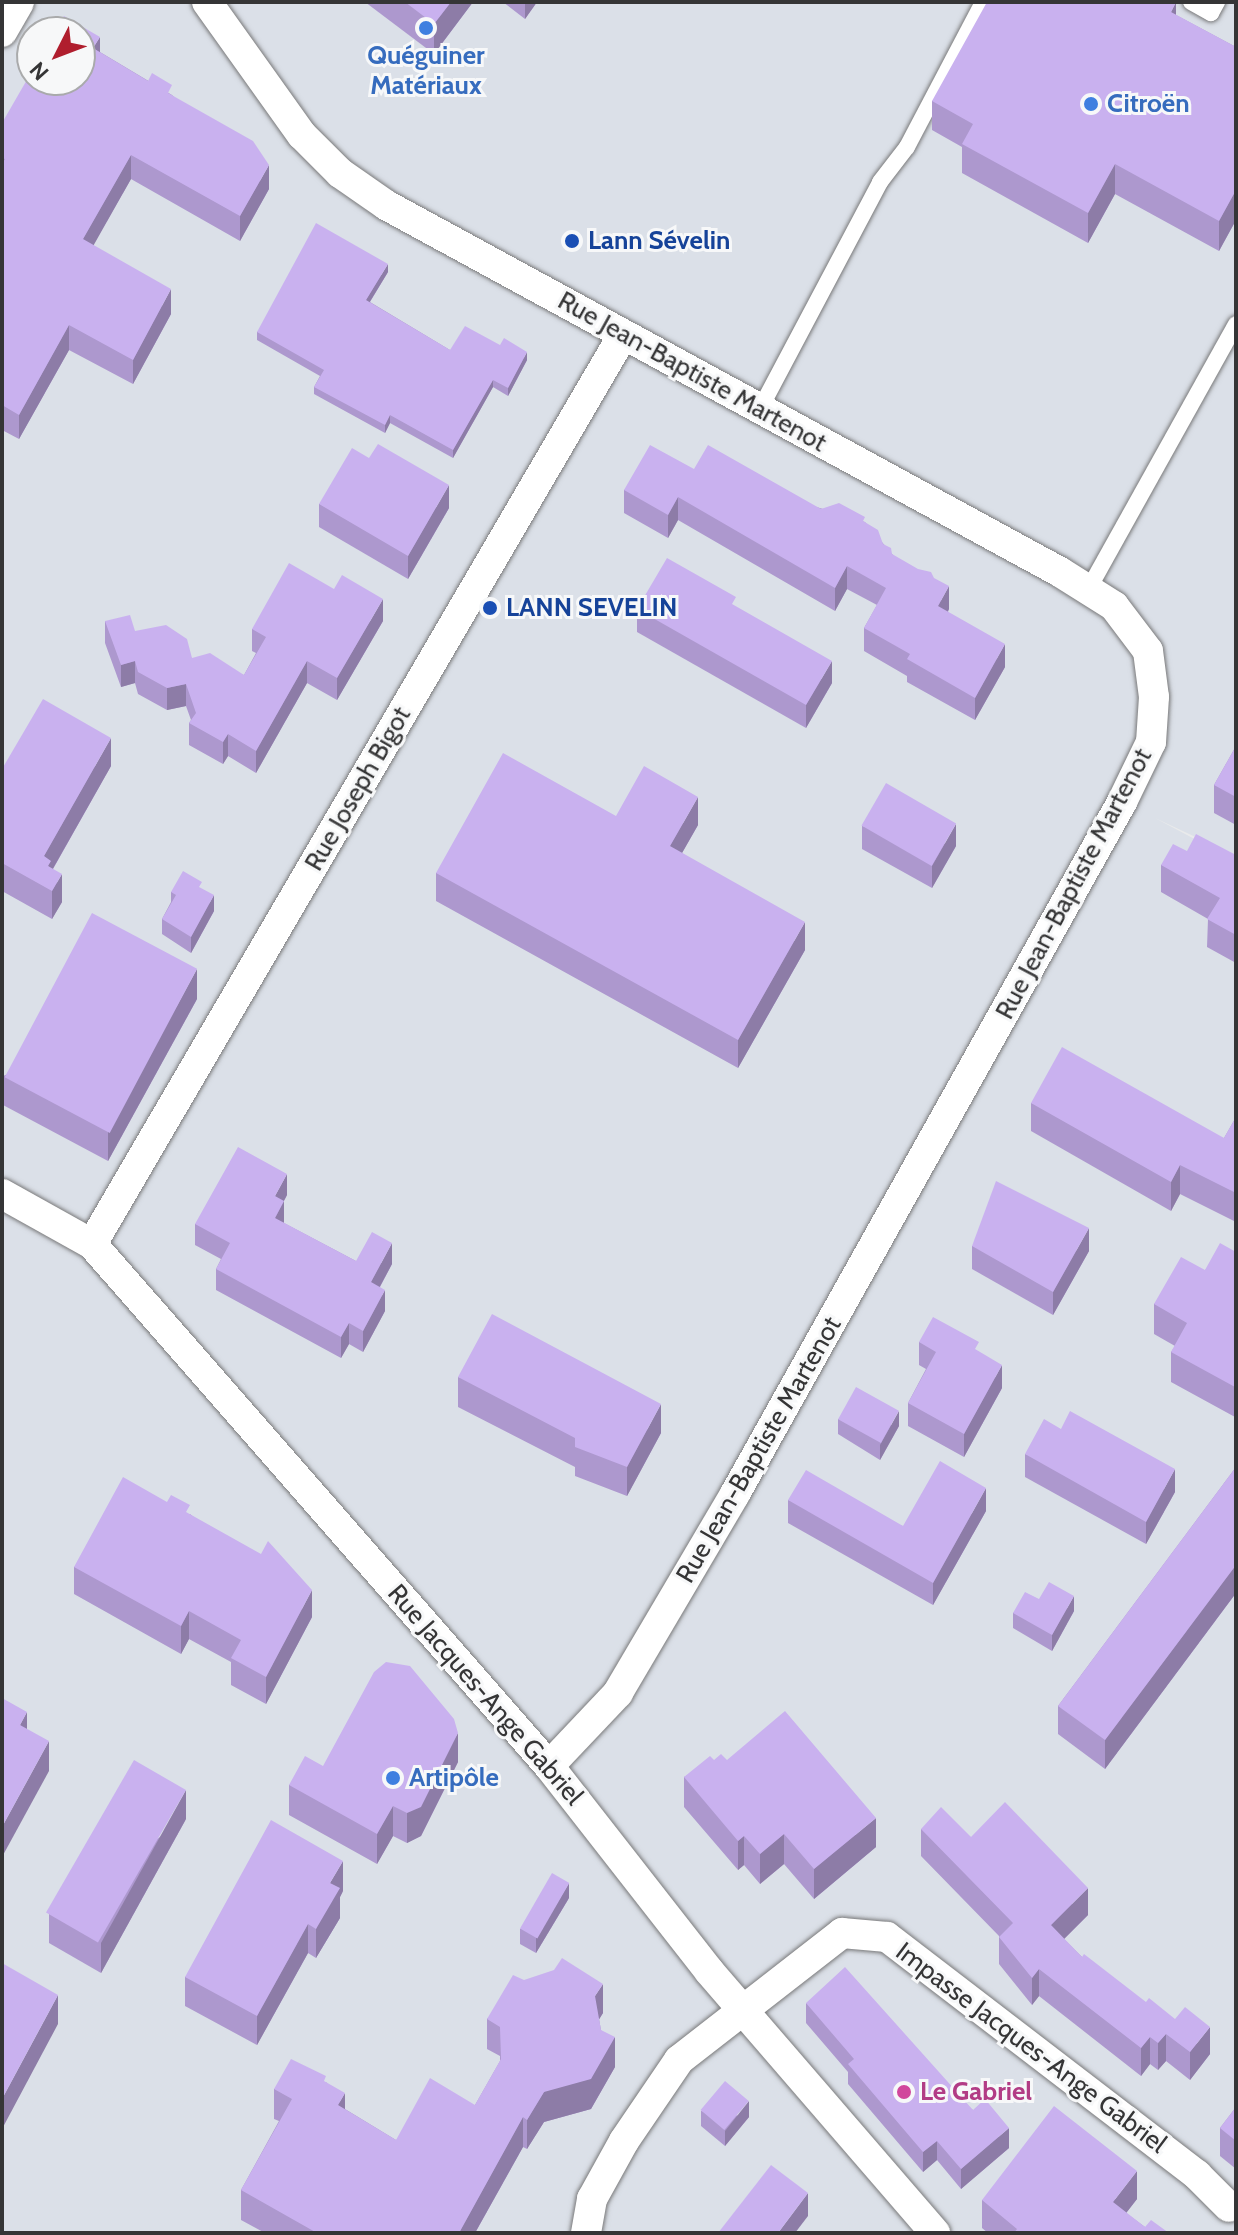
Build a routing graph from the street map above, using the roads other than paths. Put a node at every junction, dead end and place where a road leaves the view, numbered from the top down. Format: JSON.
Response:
{"nodes":[{"id":1,"x":19,"y":2,"type":"edge"},
{"id":2,"x":207,"y":2,"type":"edge"},
{"id":3,"x":983,"y":2,"type":"edge"},
{"id":4,"x":1191,"y":2,"type":"edge"},
{"id":5,"x":1217,"y":2,"type":"edge"},
{"id":6,"x":2,"y":32,"type":"edge"},
{"id":7,"x":1236,"y":324,"type":"edge"},
{"id":8,"x":623,"y":335,"type":"junction"},
{"id":9,"x":760,"y":409,"type":"junction"},
{"id":10,"x":1088,"y":590,"type":"junction"},
{"id":11,"x":2,"y":1194,"type":"edge"},
{"id":12,"x":92,"y":1244,"type":"junction"},
{"id":13,"x":549,"y":1766,"type":"junction"},
{"id":14,"x":743,"y":2009,"type":"junction"},
{"id":15,"x":1229,"y":2207,"type":"dead end"},
{"id":16,"x":586,"y":2233,"type":"edge"},
{"id":17,"x":935,"y":2233,"type":"edge"}],
"edges":[{"from":1,"to":6,"type":"street"},
{"from":2,"to":8,"type":"street","name":"Rue Jean-Baptiste Martenot"},
{"from":3,"to":9,"type":"lane"},
{"from":4,"to":5,"type":"lane"},
{"from":7,"to":10,"type":"lane"},
{"from":8,"to":9,"type":"street","name":"Rue Jean-Baptiste Martenot"},
{"from":8,"to":12,"type":"street","name":"Rue Joseph Bigot"},
{"from":9,"to":10,"type":"street","name":"Rue Jean-Baptiste Martenot"},
{"from":10,"to":13,"type":"street","name":"Rue Jean-Baptiste Martenot"},
{"from":11,"to":12,"type":"street","name":"Rue Jacques-Ange Gabriel"},
{"from":12,"to":13,"type":"street","name":"Rue Jacques-Ange Gabriel"},
{"from":13,"to":14,"type":"street","name":"Rue Jacques-Ange Gabriel"},
{"from":14,"to":15,"type":"street","name":"Impasse Jacques-Ange Gabriel"},
{"from":14,"to":16,"type":"street","name":"Impasse Jacques-Ange Gabriel"},
{"from":14,"to":17,"type":"street","name":"Rue Jacques-Ange Gabriel"}]}
